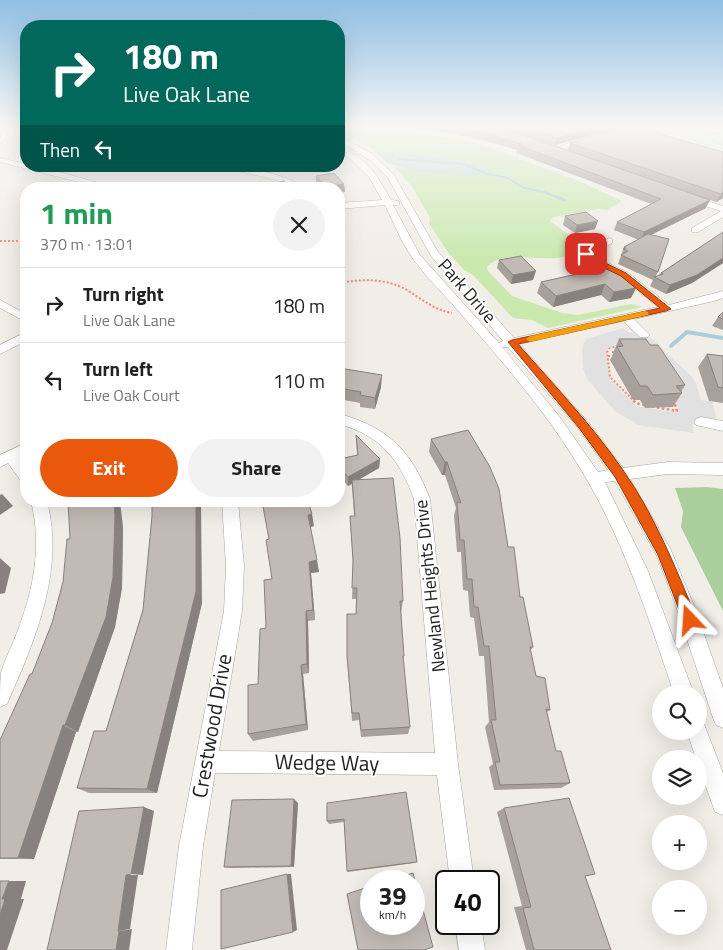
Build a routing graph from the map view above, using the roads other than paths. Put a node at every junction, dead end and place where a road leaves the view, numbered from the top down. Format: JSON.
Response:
{"nodes":[{"id":1,"x":370,"y":170,"type":"edge"},
{"id":2,"x":385,"y":170,"type":"edge"},
{"id":3,"x":52,"y":172,"type":"edge"},
{"id":4,"x":250,"y":172,"type":"edge"},
{"id":5,"x":89,"y":182,"type":"edge"},
{"id":6,"x":287,"y":182,"type":"edge"},
{"id":7,"x":680,"y":194,"type":"edge"},
{"id":8,"x":405,"y":203,"type":"junction"},
{"id":9,"x":387,"y":204,"type":"junction"},
{"id":10,"x":345,"y":207,"type":"edge"},
{"id":11,"x":723,"y":211,"type":"edge"},
{"id":12,"x":695,"y":230,"type":"dead end"},
{"id":13,"x":608,"y":241,"type":"dead end"},
{"id":14,"x":723,"y":294,"type":"edge"},
{"id":15,"x":0,"y":303,"type":"edge"},
{"id":16,"x":666,"y":309,"type":"junction"},
{"id":17,"x":20,"y":315,"type":"edge"},
{"id":18,"x":626,"y":318,"type":"junction"},
{"id":19,"x":644,"y":334,"type":"dead end"},
{"id":20,"x":20,"y":339,"type":"edge"},
{"id":21,"x":512,"y":342,"type":"junction"},
{"id":22,"x":494,"y":346,"type":"junction"},
{"id":23,"x":0,"y":350,"type":"edge"},
{"id":24,"x":345,"y":422,"type":"edge"},
{"id":25,"x":702,"y":422,"type":"dead end"},
{"id":26,"x":723,"y":426,"type":"edge"},
{"id":27,"x":20,"y":451,"type":"edge"},
{"id":28,"x":5,"y":458,"type":"edge"},
{"id":29,"x":723,"y":469,"type":"edge"},
{"id":30,"x":20,"y":471,"type":"edge"},
{"id":31,"x":619,"y":474,"type":"junction"},
{"id":32,"x":594,"y":478,"type":"junction"},
{"id":33,"x":41,"y":507,"type":"edge"},
{"id":34,"x":230,"y":507,"type":"edge"},
{"id":35,"x":681,"y":685,"type":"edge"},
{"id":36,"x":0,"y":697,"type":"edge"},
{"id":37,"x":723,"y":718,"type":"edge"},
{"id":38,"x":700,"y":740,"type":"edge"},
{"id":39,"x":206,"y":762,"type":"junction"},
{"id":40,"x":447,"y":764,"type":"junction"},
{"id":41,"x":723,"y":804,"type":"edge"},
{"id":42,"x":461,"y":870,"type":"edge"},
{"id":43,"x":470,"y":935,"type":"edge"},
{"id":44,"x":178,"y":950,"type":"edge"},
{"id":45,"x":472,"y":950,"type":"edge"}],
"edges":[{"from":1,"to":9,"type":"street","name":"Park Drive"},
{"from":2,"to":8,"type":"street","name":"Park Drive"},
{"from":3,"to":5,"type":"street"},
{"from":4,"to":6,"type":"street"},
{"from":7,"to":11,"type":"street"},
{"from":8,"to":9,"type":"street"},
{"from":8,"to":21,"type":"street","name":"Park Drive"},
{"from":9,"to":10,"type":"street"},
{"from":9,"to":22,"type":"street","name":"Park Drive"},
{"from":11,"to":12,"type":"street"},
{"from":13,"to":16,"type":"street"},
{"from":14,"to":16,"type":"street"},
{"from":15,"to":17,"type":"street"},
{"from":16,"to":18,"type":"street"},
{"from":18,"to":19,"type":"street"},
{"from":18,"to":21,"type":"street"},
{"from":20,"to":23,"type":"street"},
{"from":21,"to":22,"type":"street"},
{"from":21,"to":31,"type":"street","name":"Park Drive"},
{"from":22,"to":32,"type":"street","name":"Park Drive"},
{"from":24,"to":40,"type":"street","name":"Newland Heights Drive"},
{"from":25,"to":26,"type":"street"},
{"from":27,"to":28,"type":"street"},
{"from":28,"to":30,"type":"street"},
{"from":29,"to":31,"type":"street"},
{"from":31,"to":32,"type":"street"},
{"from":31,"to":37,"type":"street","name":"Park Drive"},
{"from":32,"to":35,"type":"street","name":"Park Drive"},
{"from":33,"to":36,"type":"street"},
{"from":34,"to":39,"type":"street","name":"Crestwood Drive"},
{"from":38,"to":41,"type":"street"},
{"from":39,"to":40,"type":"street","name":"Wedge Way"},
{"from":39,"to":44,"type":"street","name":"Crestwood Drive"},
{"from":40,"to":42,"type":"street","name":"Newland Heights Drive"},
{"from":43,"to":45,"type":"street"}]}
